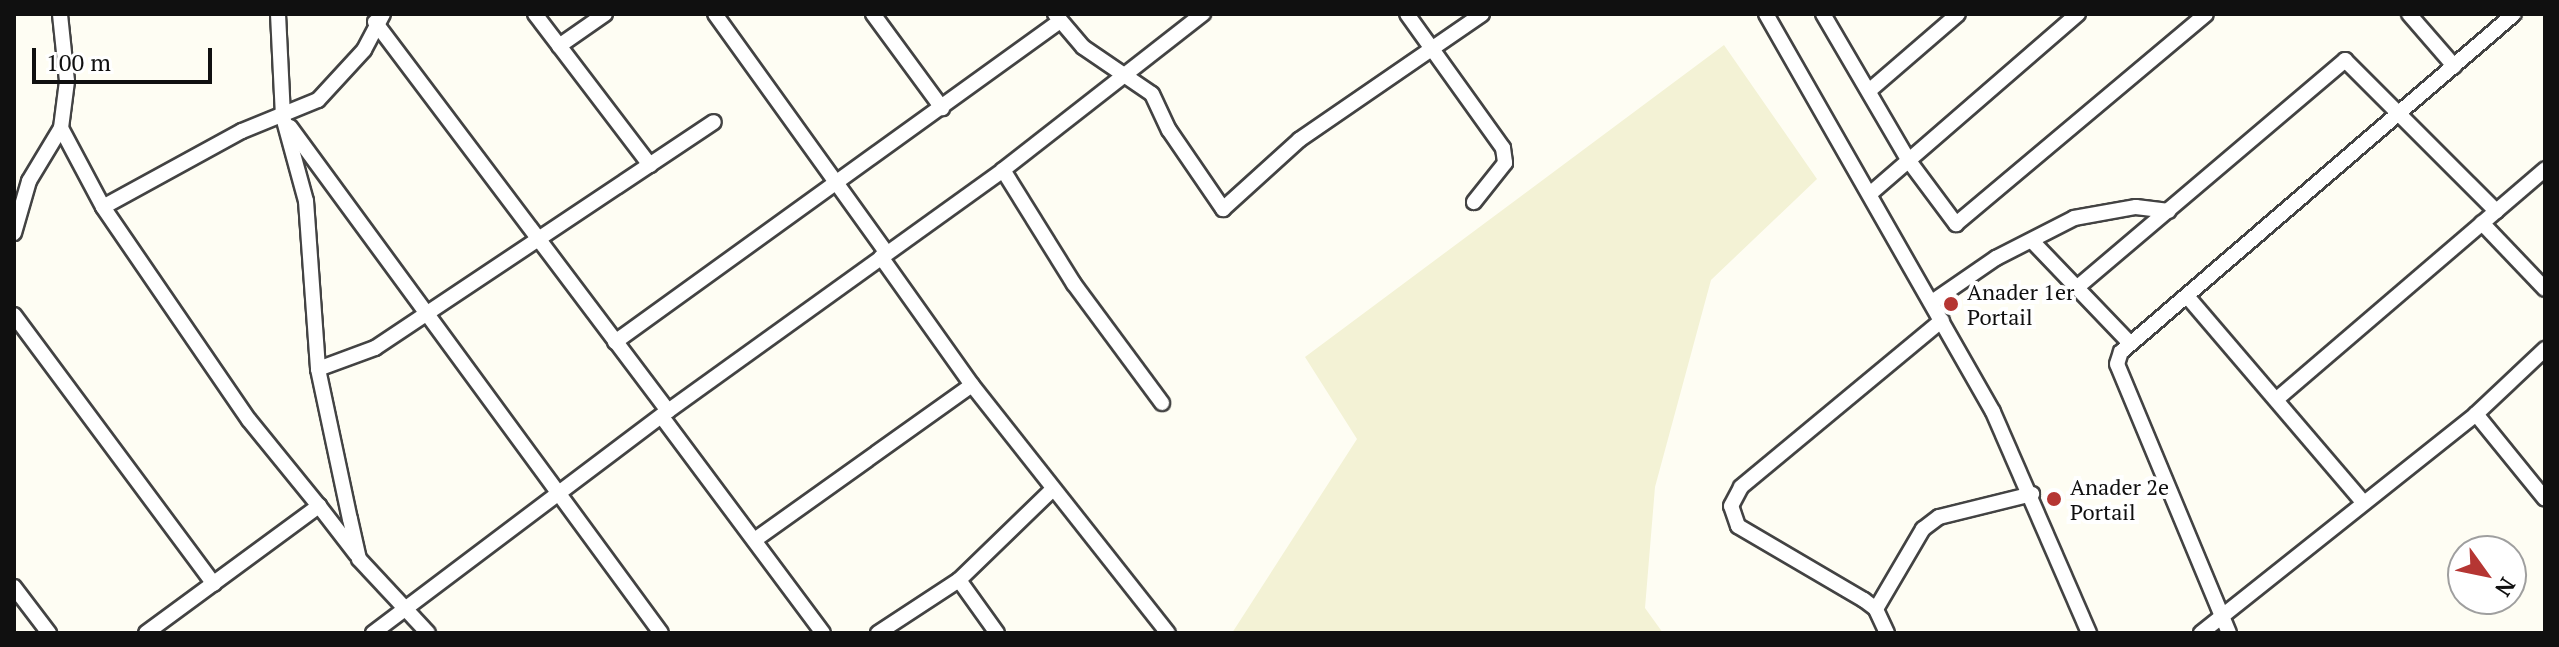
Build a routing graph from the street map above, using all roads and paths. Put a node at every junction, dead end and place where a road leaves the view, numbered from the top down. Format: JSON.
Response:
{"nodes":[{"id":1,"x":60,"y":14,"type":"edge"},
{"id":2,"x":278,"y":14,"type":"edge"},
{"id":3,"x":535,"y":14,"type":"edge"},
{"id":4,"x":605,"y":14,"type":"edge"},
{"id":5,"x":715,"y":14,"type":"edge"},
{"id":6,"x":873,"y":14,"type":"edge"},
{"id":7,"x":1203,"y":14,"type":"edge"},
{"id":8,"x":1407,"y":14,"type":"edge"},
{"id":9,"x":1482,"y":14,"type":"edge"},
{"id":10,"x":1766,"y":14,"type":"edge"},
{"id":11,"x":1958,"y":14,"type":"edge"},
{"id":12,"x":2206,"y":14,"type":"edge"},
{"id":13,"x":2409,"y":14,"type":"edge"},
{"id":14,"x":2514,"y":14,"type":"edge"},
{"id":15,"x":1827,"y":16,"type":"edge"},
{"id":16,"x":1057,"y":17,"type":"edge"},
{"id":17,"x":2067,"y":17,"type":"edge"},
{"id":18,"x":379,"y":18,"type":"edge"},
{"id":19,"x":559,"y":46,"type":"junction"},
{"id":20,"x":1433,"y":51,"type":"junction"},
{"id":21,"x":2454,"y":66,"type":"junction"},
{"id":22,"x":1126,"y":77,"type":"junction"},
{"id":23,"x":1870,"y":90,"type":"junction"},
{"id":24,"x":942,"y":108,"type":"junction"},
{"id":25,"x":2400,"y":110,"type":"junction"},
{"id":26,"x":283,"y":117,"type":"junction"},
{"id":27,"x":714,"y":122,"type":"dead end"},
{"id":28,"x":61,"y":128,"type":"junction"},
{"id":29,"x":1909,"y":161,"type":"junction"},
{"id":30,"x":650,"y":165,"type":"junction"},
{"id":31,"x":2545,"y":169,"type":"edge"},
{"id":32,"x":1003,"y":170,"type":"junction"},
{"id":33,"x":22,"y":181,"type":"edge"},
{"id":34,"x":838,"y":185,"type":"junction"},
{"id":35,"x":1871,"y":193,"type":"junction"},
{"id":36,"x":1474,"y":202,"type":"dead end"},
{"id":37,"x":103,"y":207,"type":"junction"},
{"id":38,"x":2169,"y":211,"type":"junction"},
{"id":39,"x":2496,"y":211,"type":"junction"},
{"id":40,"x":2482,"y":223,"type":"junction"},
{"id":41,"x":14,"y":233,"type":"edge"},
{"id":42,"x":542,"y":240,"type":"junction"},
{"id":43,"x":2032,"y":241,"type":"junction"},
{"id":44,"x":884,"y":255,"type":"junction"},
{"id":45,"x":2080,"y":285,"type":"junction"},
{"id":46,"x":2545,"y":289,"type":"edge"},
{"id":47,"x":2187,"y":296,"type":"junction"},
{"id":48,"x":1932,"y":302,"type":"junction"},
{"id":49,"x":14,"y":315,"type":"edge"},
{"id":50,"x":429,"y":315,"type":"junction"},
{"id":51,"x":1942,"y":320,"type":"junction"},
{"id":52,"x":615,"y":342,"type":"junction"},
{"id":53,"x":2129,"y":342,"type":"junction"},
{"id":54,"x":2545,"y":349,"type":"edge"},
{"id":55,"x":318,"y":369,"type":"junction"},
{"id":56,"x":972,"y":385,"type":"junction"},
{"id":57,"x":2277,"y":399,"type":"junction"},
{"id":58,"x":1162,"y":403,"type":"dead end"},
{"id":59,"x":665,"y":414,"type":"junction"},
{"id":60,"x":2476,"y":414,"type":"junction"},
{"id":61,"x":1052,"y":490,"type":"junction"},
{"id":62,"x":2032,"y":494,"type":"junction"},
{"id":63,"x":558,"y":497,"type":"junction"},
{"id":64,"x":2545,"y":499,"type":"edge"},
{"id":65,"x":2364,"y":503,"type":"junction"},
{"id":66,"x":319,"y":506,"type":"junction"},
{"id":67,"x":756,"y":539,"type":"junction"},
{"id":68,"x":359,"y":559,"type":"junction"},
{"id":69,"x":959,"y":580,"type":"junction"},
{"id":70,"x":214,"y":584,"type":"junction"},
{"id":71,"x":14,"y":587,"type":"edge"},
{"id":72,"x":406,"y":607,"type":"junction"},
{"id":73,"x":1876,"y":609,"type":"junction"},
{"id":74,"x":2221,"y":616,"type":"junction"},
{"id":75,"x":49,"y":633,"type":"edge"},
{"id":76,"x":146,"y":633,"type":"edge"},
{"id":77,"x":373,"y":633,"type":"edge"},
{"id":78,"x":428,"y":633,"type":"edge"},
{"id":79,"x":661,"y":633,"type":"edge"},
{"id":80,"x":823,"y":633,"type":"edge"},
{"id":81,"x":878,"y":633,"type":"edge"},
{"id":82,"x":997,"y":633,"type":"edge"},
{"id":83,"x":1168,"y":633,"type":"edge"},
{"id":84,"x":1887,"y":633,"type":"edge"},
{"id":85,"x":2089,"y":633,"type":"edge"},
{"id":86,"x":2201,"y":633,"type":"edge"},
{"id":87,"x":2229,"y":633,"type":"edge"}],
"edges":[{"from":1,"to":28,"type":"street"},
{"from":2,"to":26,"type":"street"},
{"from":3,"to":19,"type":"street"},
{"from":4,"to":19,"type":"street"},
{"from":5,"to":34,"type":"street"},
{"from":6,"to":24,"type":"street"},
{"from":7,"to":22,"type":"street"},
{"from":8,"to":20,"type":"street"},
{"from":9,"to":20,"type":"street"},
{"from":10,"to":35,"type":"street"},
{"from":11,"to":23,"type":"street"},
{"from":12,"to":29,"type":"street"},
{"from":13,"to":21,"type":"street"},
{"from":14,"to":21,"type":"street"},
{"from":15,"to":23,"type":"street"},
{"from":16,"to":22,"type":"street"},
{"from":16,"to":24,"type":"street"},
{"from":17,"to":29,"type":"street"},
{"from":18,"to":26,"type":"street"},
{"from":18,"to":42,"type":"street"},
{"from":19,"to":30,"type":"street"},
{"from":20,"to":22,"type":"street"},
{"from":20,"to":36,"type":"street"},
{"from":21,"to":25,"type":"street"},
{"from":22,"to":32,"type":"street"},
{"from":23,"to":29,"type":"street"},
{"from":24,"to":34,"type":"street"},
{"from":25,"to":38,"type":"street"},
{"from":25,"to":39,"type":"street"},
{"from":25,"to":47,"type":"street"},
{"from":26,"to":37,"type":"street"},
{"from":26,"to":50,"type":"street"},
{"from":26,"to":55,"type":"street"},
{"from":27,"to":30,"type":"street"},
{"from":28,"to":33,"type":"street"},
{"from":28,"to":37,"type":"street"},
{"from":29,"to":35,"type":"street"},
{"from":30,"to":42,"type":"street"},
{"from":31,"to":39,"type":"street"},
{"from":32,"to":44,"type":"street"},
{"from":32,"to":58,"type":"street"},
{"from":33,"to":41,"type":"street"},
{"from":34,"to":44,"type":"street"},
{"from":34,"to":52,"type":"street"},
{"from":35,"to":48,"type":"street"},
{"from":37,"to":66,"type":"street"},
{"from":38,"to":43,"type":"street"},
{"from":38,"to":45,"type":"street"},
{"from":39,"to":40,"type":"street"},
{"from":40,"to":46,"type":"street"},
{"from":40,"to":57,"type":"street"},
{"from":42,"to":50,"type":"street"},
{"from":42,"to":52,"type":"street"},
{"from":43,"to":45,"type":"street"},
{"from":43,"to":48,"type":"street"},
{"from":44,"to":56,"type":"street"},
{"from":44,"to":59,"type":"street"},
{"from":45,"to":53,"type":"street"},
{"from":47,"to":53,"type":"street"},
{"from":47,"to":57,"type":"street"},
{"from":48,"to":51,"type":"street"},
{"from":49,"to":70,"type":"street"},
{"from":50,"to":55,"type":"street"},
{"from":50,"to":63,"type":"street"},
{"from":51,"to":62,"type":"street"},
{"from":51,"to":73,"type":"street"},
{"from":52,"to":59,"type":"street"},
{"from":53,"to":74,"type":"street"},
{"from":54,"to":60,"type":"street"},
{"from":55,"to":68,"type":"street"},
{"from":56,"to":61,"type":"street"},
{"from":56,"to":67,"type":"street"},
{"from":57,"to":65,"type":"street"},
{"from":59,"to":63,"type":"street"},
{"from":59,"to":67,"type":"street"},
{"from":60,"to":64,"type":"street"},
{"from":60,"to":65,"type":"street"},
{"from":61,"to":69,"type":"street"},
{"from":61,"to":83,"type":"street"},
{"from":62,"to":73,"type":"street"},
{"from":62,"to":85,"type":"street"},
{"from":63,"to":72,"type":"street"},
{"from":63,"to":79,"type":"street"},
{"from":65,"to":74,"type":"street"},
{"from":66,"to":68,"type":"street"},
{"from":66,"to":70,"type":"street"},
{"from":67,"to":80,"type":"street"},
{"from":68,"to":72,"type":"street"},
{"from":69,"to":81,"type":"street"},
{"from":69,"to":82,"type":"street"},
{"from":70,"to":76,"type":"street"},
{"from":71,"to":75,"type":"street"},
{"from":72,"to":77,"type":"street"},
{"from":72,"to":78,"type":"street"},
{"from":73,"to":84,"type":"street"},
{"from":74,"to":86,"type":"street"},
{"from":74,"to":87,"type":"street"}]}
